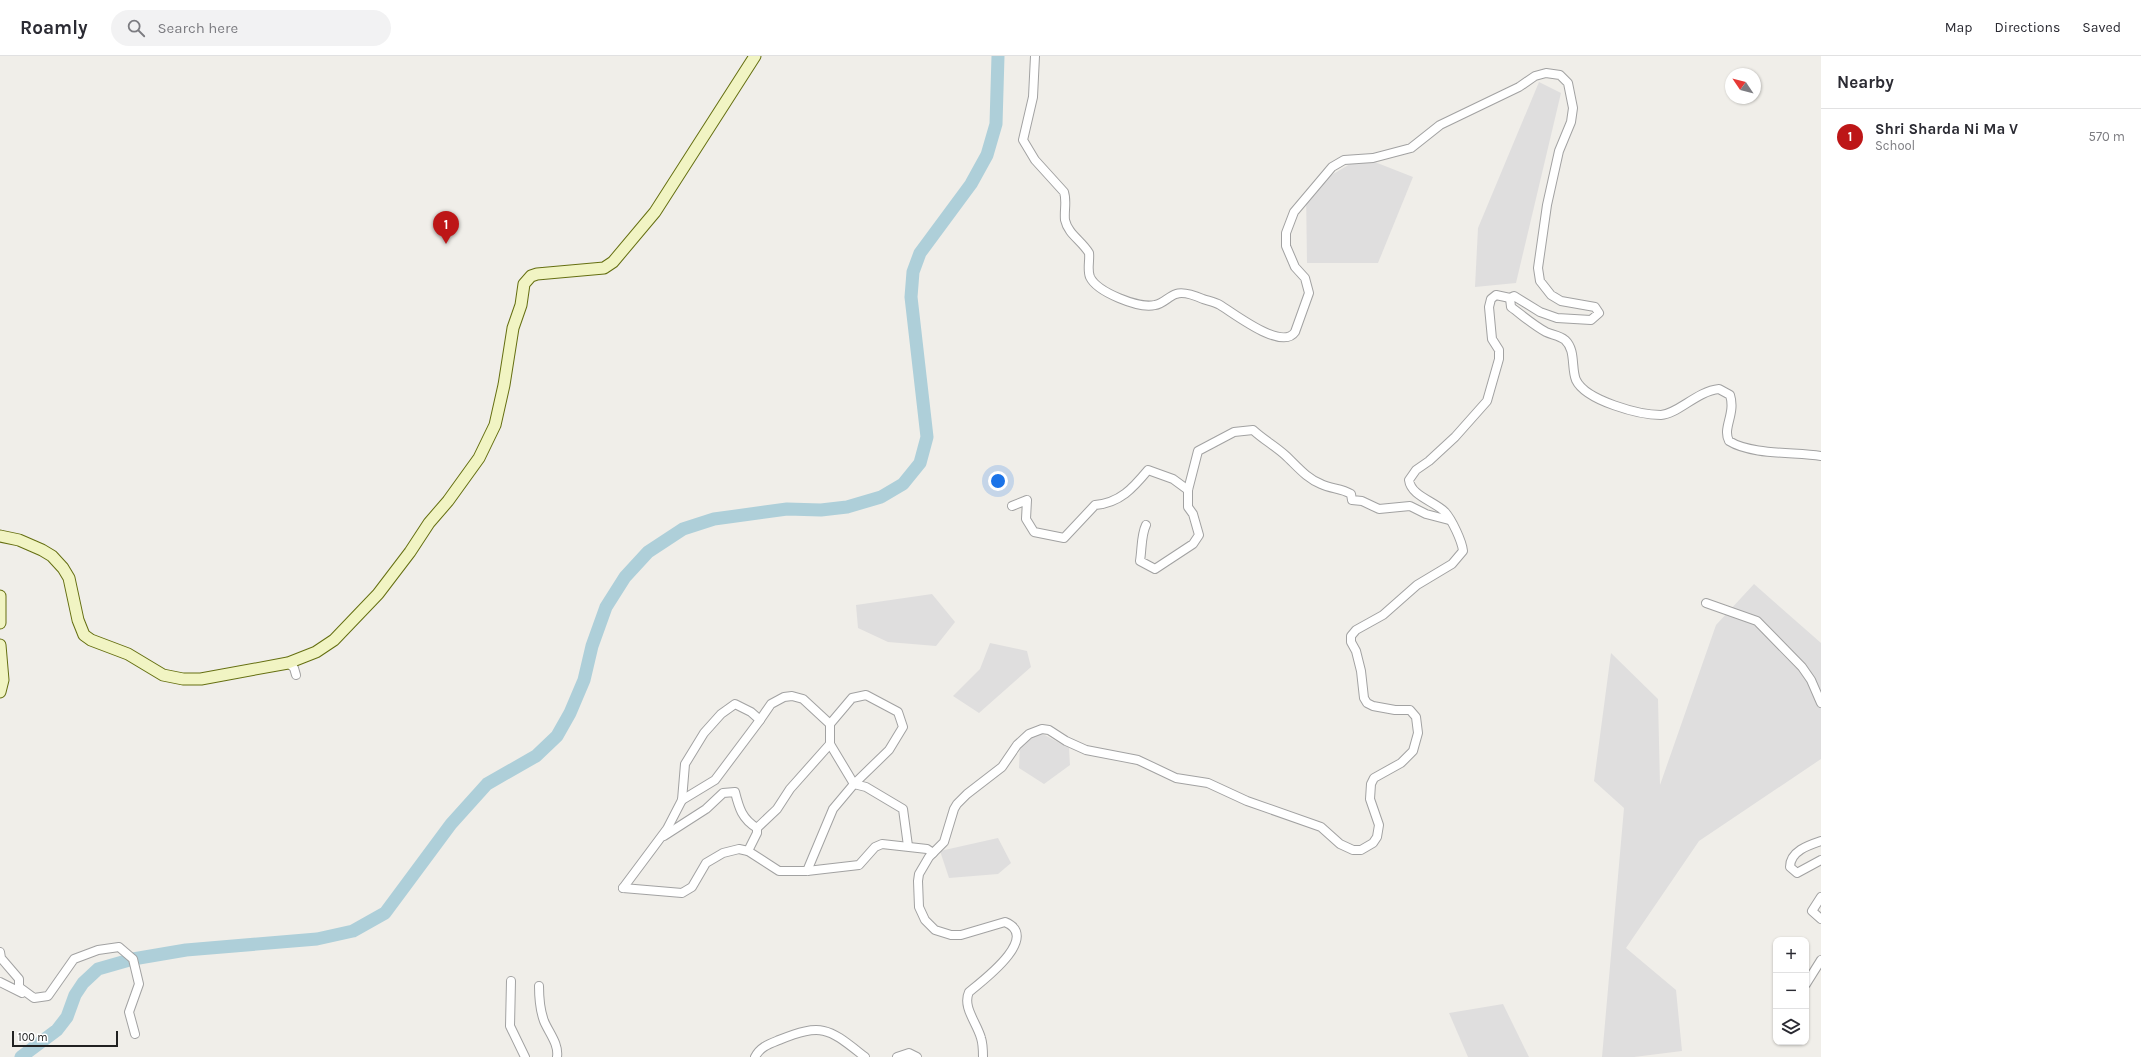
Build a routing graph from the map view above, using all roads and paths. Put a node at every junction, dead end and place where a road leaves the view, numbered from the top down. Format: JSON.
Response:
{"nodes":[{"id":1,"x":755,"y":56,"type":"edge"},
{"id":2,"x":1035,"y":56,"type":"edge"},
{"id":3,"x":1510,"y":298,"type":"junction"},
{"id":4,"x":1821,"y":456,"type":"edge"},
{"id":5,"x":1188,"y":490,"type":"junction"},
{"id":6,"x":1012,"y":506,"type":"dead end"},
{"id":7,"x":1449,"y":520,"type":"junction"},
{"id":8,"x":1146,"y":525,"type":"dead end"},
{"id":9,"x":0,"y":536,"type":"edge"},
{"id":10,"x":0,"y":596,"type":"edge"},
{"id":11,"x":1706,"y":603,"type":"dead end"},
{"id":12,"x":0,"y":623,"type":"edge"},
{"id":13,"x":0,"y":645,"type":"edge"},
{"id":14,"x":288,"y":663,"type":"junction"},
{"id":15,"x":296,"y":675,"type":"dead end"},
{"id":16,"x":0,"y":692,"type":"edge"},
{"id":17,"x":1821,"y":703,"type":"edge"},
{"id":18,"x":760,"y":720,"type":"junction"},
{"id":19,"x":830,"y":724,"type":"junction"},
{"id":20,"x":830,"y":744,"type":"junction"},
{"id":21,"x":854,"y":784,"type":"junction"},
{"id":22,"x":682,"y":800,"type":"junction"},
{"id":23,"x":757,"y":828,"type":"junction"},
{"id":24,"x":658,"y":840,"type":"junction"},
{"id":25,"x":1821,"y":841,"type":"edge"},
{"id":26,"x":908,"y":846,"type":"junction"},
{"id":27,"x":748,"y":850,"type":"junction"},
{"id":28,"x":933,"y":853,"type":"junction"},
{"id":29,"x":1821,"y":860,"type":"edge"},
{"id":30,"x":807,"y":871,"type":"junction"},
{"id":31,"x":1821,"y":897,"type":"edge"},
{"id":32,"x":1821,"y":919,"type":"edge"},
{"id":33,"x":0,"y":952,"type":"edge"},
{"id":34,"x":1821,"y":960,"type":"edge"},
{"id":35,"x":1809,"y":979,"type":"edge"},
{"id":36,"x":511,"y":981,"type":"dead end"},
{"id":37,"x":0,"y":982,"type":"edge"},
{"id":38,"x":539,"y":986,"type":"dead end"},
{"id":39,"x":34,"y":998,"type":"junction"},
{"id":40,"x":135,"y":1034,"type":"dead end"},
{"id":41,"x":525,"y":1057,"type":"edge"},
{"id":42,"x":557,"y":1057,"type":"edge"},
{"id":43,"x":755,"y":1057,"type":"edge"},
{"id":44,"x":865,"y":1057,"type":"edge"},
{"id":45,"x":898,"y":1057,"type":"edge"},
{"id":46,"x":917,"y":1057,"type":"edge"},
{"id":47,"x":983,"y":1057,"type":"edge"}],
"edges":[{"from":1,"to":14,"type":"main road"},
{"from":2,"to":3,"type":"street"},
{"from":3,"to":4,"type":"street"},
{"from":3,"to":7,"type":"street"},
{"from":5,"to":6,"type":"street"},
{"from":5,"to":7,"type":"street"},
{"from":5,"to":8,"type":"street"},
{"from":7,"to":28,"type":"street"},
{"from":9,"to":14,"type":"main road"},
{"from":10,"to":12,"type":"main road"},
{"from":11,"to":17,"type":"street"},
{"from":13,"to":16,"type":"main road"},
{"from":14,"to":15,"type":"street"},
{"from":18,"to":19,"type":"street"},
{"from":18,"to":22,"type":"street"},
{"from":18,"to":22,"type":"street"},
{"from":19,"to":20,"type":"street"},
{"from":19,"to":21,"type":"street"},
{"from":20,"to":21,"type":"street"},
{"from":20,"to":23,"type":"street"},
{"from":21,"to":26,"type":"street"},
{"from":21,"to":30,"type":"street"},
{"from":22,"to":24,"type":"street"},
{"from":23,"to":24,"type":"street"},
{"from":23,"to":27,"type":"street"},
{"from":24,"to":27,"type":"street"},
{"from":25,"to":29,"type":"street"},
{"from":26,"to":28,"type":"street"},
{"from":26,"to":30,"type":"street"},
{"from":27,"to":30,"type":"street"},
{"from":28,"to":47,"type":"street"},
{"from":31,"to":32,"type":"street"},
{"from":33,"to":39,"type":"street"},
{"from":34,"to":35,"type":"street"},
{"from":36,"to":41,"type":"street"},
{"from":37,"to":39,"type":"street"},
{"from":38,"to":42,"type":"street"},
{"from":39,"to":40,"type":"street"},
{"from":43,"to":44,"type":"street"},
{"from":45,"to":46,"type":"street"}]}
